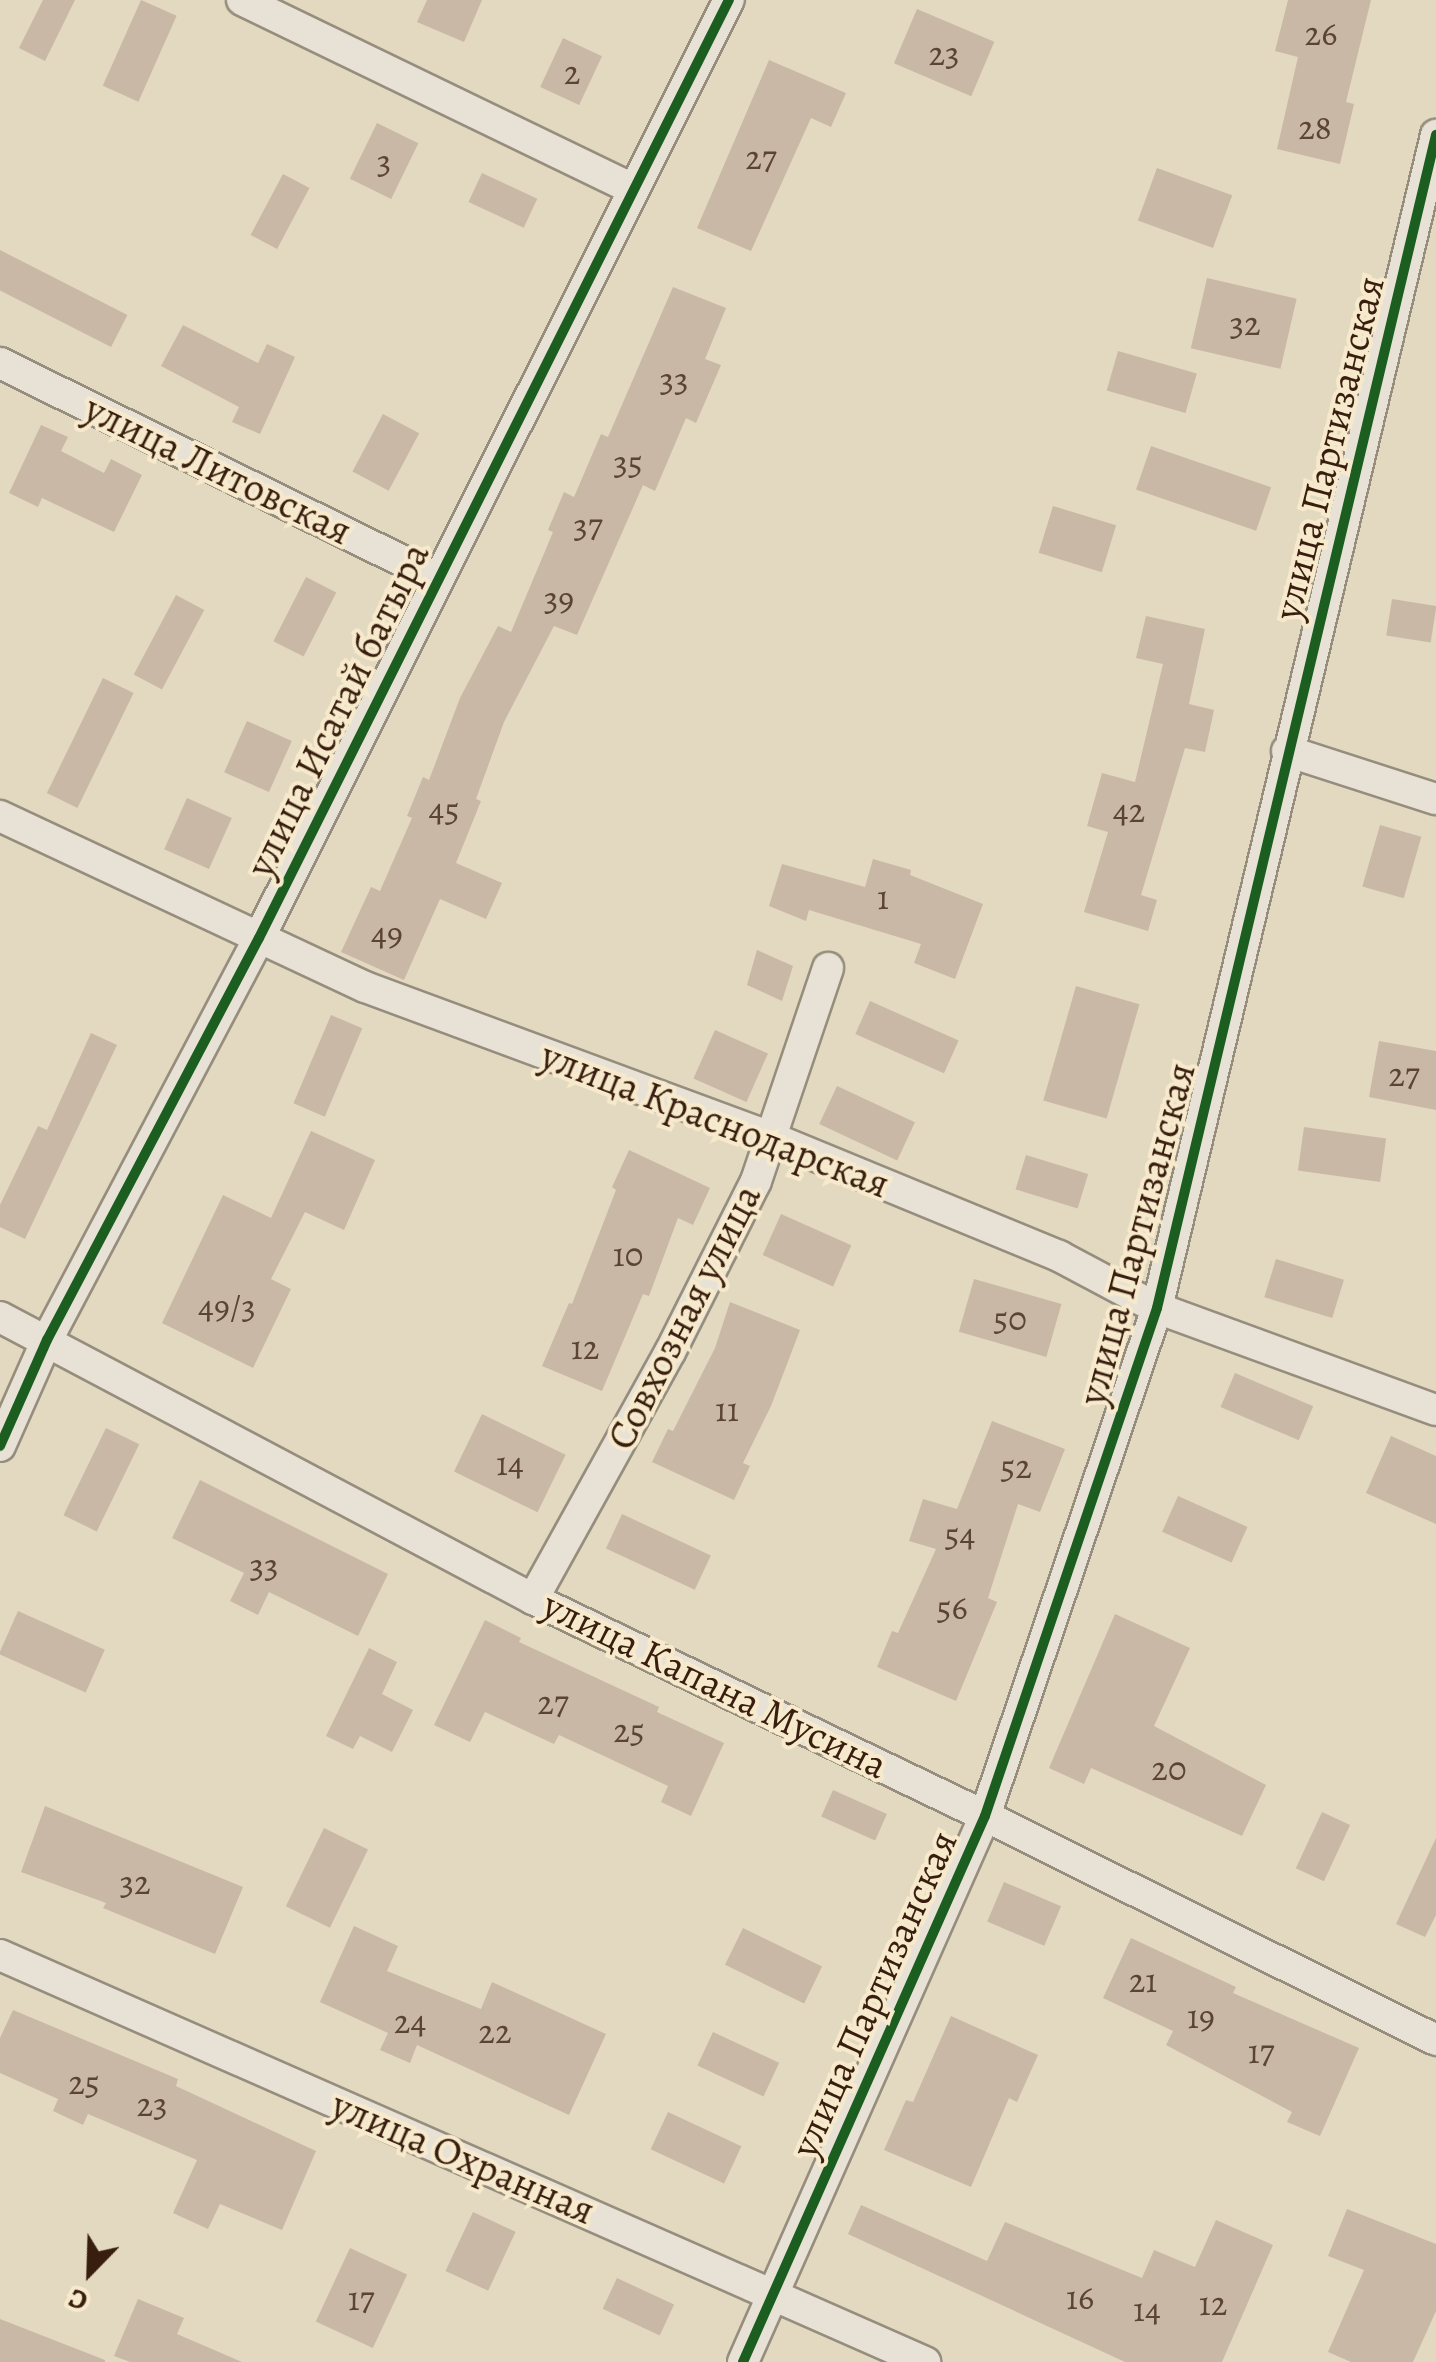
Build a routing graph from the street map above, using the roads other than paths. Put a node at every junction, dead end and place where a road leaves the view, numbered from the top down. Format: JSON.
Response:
{"nodes":[{"id":1,"x":242,"y":0,"type":"edge"},
{"id":2,"x":730,"y":0,"type":"edge"},
{"id":3,"x":1436,"y":135,"type":"edge"},
{"id":4,"x":633,"y":188,"type":"junction"},
{"id":5,"x":0,"y":363,"type":"edge"},
{"id":6,"x":436,"y":578,"type":"junction"},
{"id":7,"x":1287,"y":751,"type":"junction"},
{"id":8,"x":1436,"y":799,"type":"edge"},
{"id":9,"x":0,"y":816,"type":"edge"},
{"id":10,"x":259,"y":938,"type":"junction"},
{"id":11,"x":828,"y":968,"type":"dead end"},
{"id":12,"x":770,"y":1137,"type":"junction"},
{"id":13,"x":1158,"y":1308,"type":"junction"},
{"id":14,"x":0,"y":1317,"type":"edge"},
{"id":15,"x":47,"y":1340,"type":"junction"},
{"id":16,"x":1436,"y":1410,"type":"edge"},
{"id":17,"x":0,"y":1446,"type":"edge"},
{"id":18,"x":533,"y":1598,"type":"junction"},
{"id":19,"x":986,"y":1816,"type":"junction"},
{"id":20,"x":0,"y":1955,"type":"edge"},
{"id":21,"x":1436,"y":2040,"type":"edge"},
{"id":22,"x":774,"y":2293,"type":"junction"},
{"id":23,"x":743,"y":2362,"type":"edge"},
{"id":24,"x":925,"y":2362,"type":"edge"}],
"edges":[{"from":1,"to":4,"type":"street"},
{"from":2,"to":4,"type":"street","name":"улица Исатай батыра"},
{"from":3,"to":7,"type":"street","name":"улица Партизанская"},
{"from":4,"to":6,"type":"street","name":"улица Исатай батыра"},
{"from":5,"to":6,"type":"street","name":"улица Литовская"},
{"from":6,"to":10,"type":"street","name":"улица Исатай батыра"},
{"from":7,"to":8,"type":"street"},
{"from":7,"to":13,"type":"street","name":"улица Партизанская"},
{"from":9,"to":10,"type":"street","name":"улица Краснодарская"},
{"from":10,"to":12,"type":"street","name":"улица Краснодарская"},
{"from":10,"to":15,"type":"street","name":"улица Исатай батыра"},
{"from":11,"to":12,"type":"street","name":"Совхозная улица"},
{"from":12,"to":13,"type":"street","name":"улица Краснодарская"},
{"from":12,"to":18,"type":"street","name":"Совхозная улица"},
{"from":13,"to":16,"type":"street","name":"улица Краснодарская"},
{"from":13,"to":19,"type":"street","name":"улица Партизанская"},
{"from":14,"to":15,"type":"street","name":"улица Капана Мусина"},
{"from":15,"to":17,"type":"street","name":"улица Исатай батыра"},
{"from":15,"to":18,"type":"street","name":"улица Капана Мусина"},
{"from":18,"to":19,"type":"street","name":"улица Капана Мусина"},
{"from":19,"to":21,"type":"street","name":"улица Капана Мусина"},
{"from":19,"to":22,"type":"street","name":"улица Партизанская"},
{"from":20,"to":22,"type":"street","name":"улица Охранная"},
{"from":22,"to":23,"type":"street","name":"улица Партизанская"},
{"from":22,"to":24,"type":"street","name":"улица Охранная"}]}
